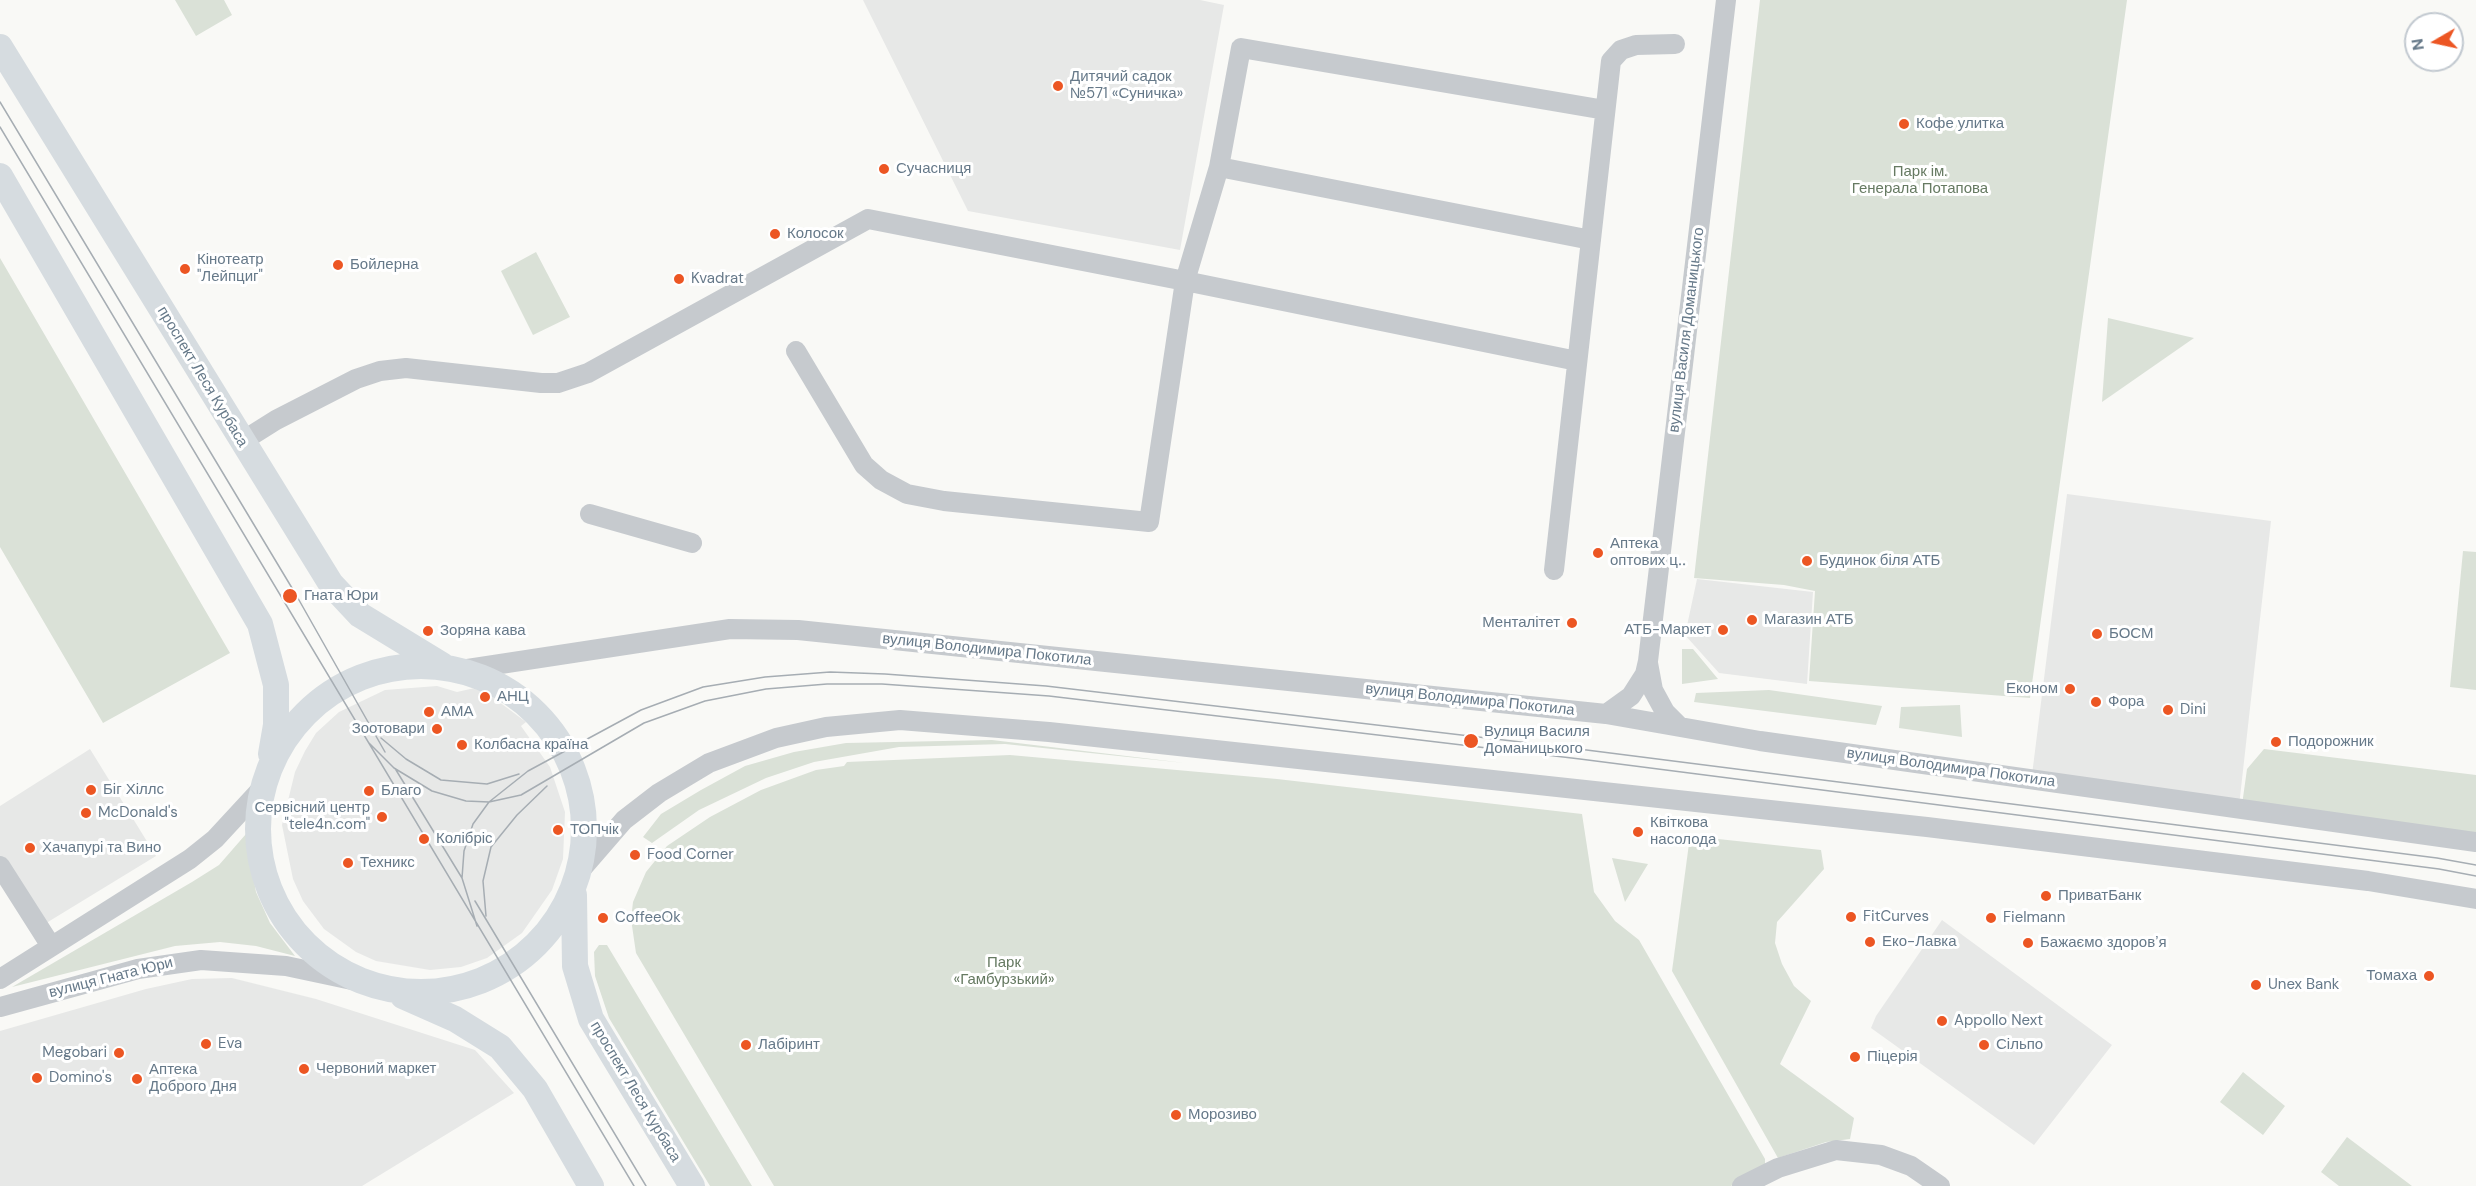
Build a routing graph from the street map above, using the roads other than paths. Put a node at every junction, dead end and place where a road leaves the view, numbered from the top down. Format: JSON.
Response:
{"nodes":[{"id":1,"x":1726,"y":0,"type":"edge"},
{"id":2,"x":1675,"y":44,"type":"dead end"},
{"id":3,"x":0,"y":47,"type":"edge"},
{"id":4,"x":1605,"y":110,"type":"junction"},
{"id":5,"x":1219,"y":167,"type":"junction"},
{"id":6,"x":0,"y":176,"type":"edge"},
{"id":7,"x":1591,"y":240,"type":"junction"},
{"id":8,"x":1185,"y":281,"type":"junction"},
{"id":9,"x":796,"y":351,"type":"dead end"},
{"id":10,"x":1577,"y":361,"type":"junction"},
{"id":11,"x":241,"y":442,"type":"junction"},
{"id":12,"x":590,"y":514,"type":"dead end"},
{"id":13,"x":692,"y":543,"type":"dead end"},
{"id":14,"x":1554,"y":570,"type":"dead end"},
{"id":15,"x":1648,"y":661,"type":"junction"},
{"id":16,"x":453,"y":668,"type":"junction"},
{"id":17,"x":1606,"y":714,"type":"junction"},
{"id":18,"x":1680,"y":727,"type":"junction"},
{"id":19,"x":266,"y":779,"type":"junction"},
{"id":20,"x":2476,"y":842,"type":"edge"},
{"id":21,"x":0,"y":866,"type":"edge"},
{"id":22,"x":577,"y":880,"type":"junction"},
{"id":23,"x":2476,"y":899,"type":"edge"},
{"id":24,"x":51,"y":946,"type":"junction"},
{"id":25,"x":0,"y":979,"type":"edge"},
{"id":26,"x":376,"y":986,"type":"junction"},
{"id":27,"x":0,"y":1007,"type":"edge"},
{"id":28,"x":591,"y":1186,"type":"edge"},
{"id":29,"x":692,"y":1186,"type":"edge"},
{"id":30,"x":1742,"y":1186,"type":"edge"},
{"id":31,"x":1940,"y":1186,"type":"edge"}],
"edges":[{"from":1,"to":15,"type":"street","name":"вулиця Василя Доманицького"},
{"from":2,"to":4,"type":"street"},
{"from":3,"to":11,"type":"main road","name":"проспект Леся Курбаса"},
{"from":4,"to":5,"type":"street"},
{"from":4,"to":7,"type":"street"},
{"from":5,"to":7,"type":"street"},
{"from":5,"to":8,"type":"street"},
{"from":6,"to":19,"type":"main road"},
{"from":7,"to":10,"type":"street"},
{"from":8,"to":9,"type":"street"},
{"from":8,"to":10,"type":"street"},
{"from":8,"to":11,"type":"street"},
{"from":10,"to":14,"type":"street"},
{"from":11,"to":16,"type":"main road","name":"проспект Леся Курбаса"},
{"from":12,"to":13,"type":"street"},
{"from":15,"to":17,"type":"street","name":"вулиця Василя Доманицького"},
{"from":15,"to":18,"type":"street","name":"вулиця Василя Доманицького"},
{"from":16,"to":17,"type":"street","name":"вулиця Володимира Покотила"},
{"from":16,"to":19,"type":"main road"},
{"from":16,"to":22,"type":"main road"},
{"from":17,"to":18,"type":"street","name":"вулиця Володимира Покотила"},
{"from":18,"to":20,"type":"street","name":"вулиця Володимира Покотила"},
{"from":19,"to":24,"type":"street"},
{"from":19,"to":26,"type":"main road"},
{"from":21,"to":24,"type":"street"},
{"from":22,"to":23,"type":"street"},
{"from":22,"to":26,"type":"main road"},
{"from":22,"to":29,"type":"main road","name":"проспект Леся Курбаса"},
{"from":24,"to":25,"type":"street"},
{"from":26,"to":27,"type":"street","name":"вулиця Гната Юри"},
{"from":26,"to":28,"type":"main road"},
{"from":30,"to":31,"type":"street"}]}
